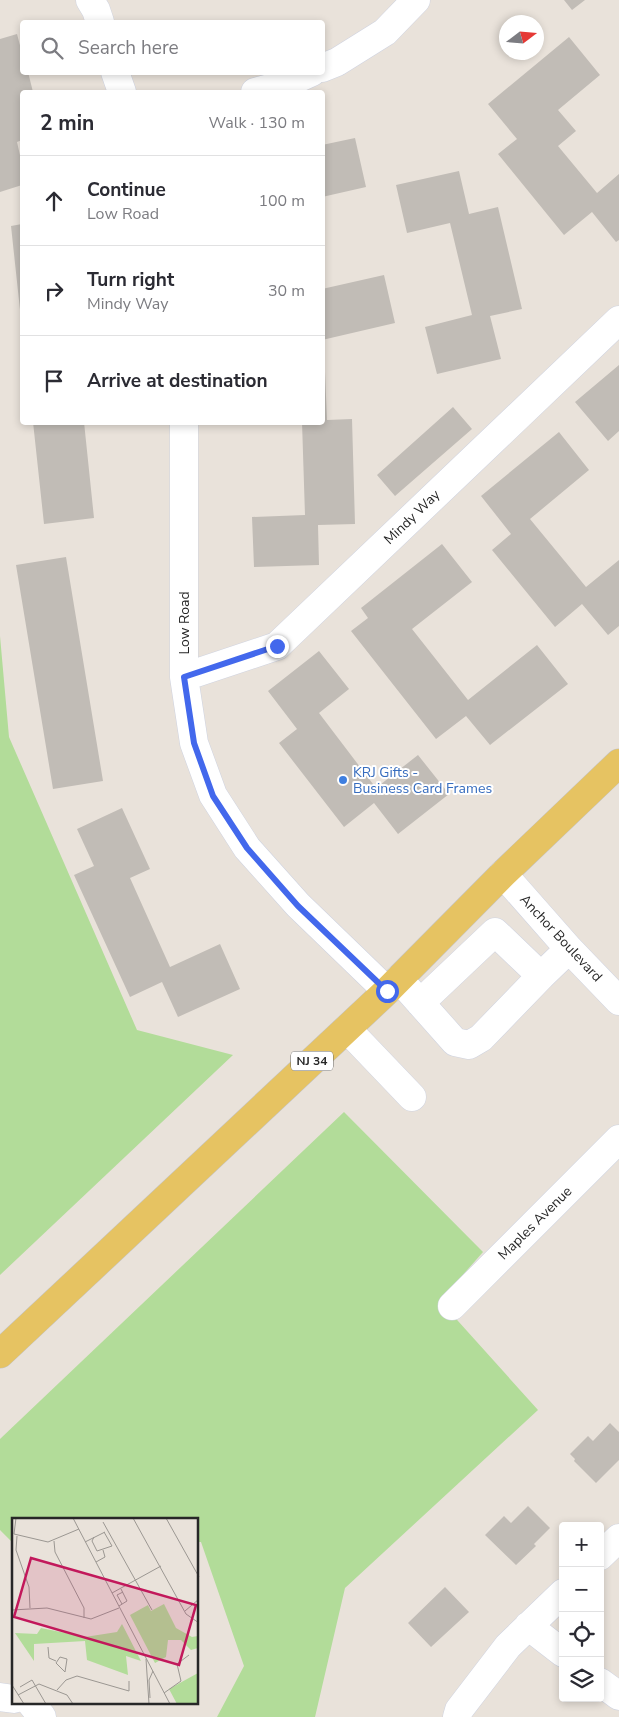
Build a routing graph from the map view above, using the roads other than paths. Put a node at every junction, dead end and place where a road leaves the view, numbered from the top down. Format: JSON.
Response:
{"nodes":[{"id":1,"x":90,"y":0,"type":"edge"},
{"id":2,"x":416,"y":0,"type":"edge"},
{"id":3,"x":99,"y":20,"type":"edge"},
{"id":4,"x":325,"y":67,"type":"edge"},
{"id":5,"x":117,"y":75,"type":"edge"},
{"id":6,"x":305,"y":75,"type":"edge"},
{"id":7,"x":121,"y":90,"type":"edge"},
{"id":8,"x":262,"y":90,"type":"edge"},
{"id":9,"x":619,"y":320,"type":"edge"},
{"id":10,"x":184,"y":425,"type":"edge"},
{"id":11,"x":184,"y":677,"type":"junction"},
{"id":12,"x":619,"y":763,"type":"edge"},
{"id":13,"x":503,"y":874,"type":"junction"},
{"id":14,"x":536,"y":911,"type":"junction"},
{"id":15,"x":504,"y":941,"type":"junction"},
{"id":16,"x":570,"y":949,"type":"junction"},
{"id":17,"x":540,"y":976,"type":"junction"},
{"id":18,"x":393,"y":985,"type":"junction"},
{"id":19,"x":619,"y":1001,"type":"edge"},
{"id":20,"x":420,"y":1002,"type":"junction"},
{"id":21,"x":347,"y":1028,"type":"junction"},
{"id":22,"x":412,"y":1097,"type":"dead end"},
{"id":23,"x":619,"y":1139,"type":"edge"},
{"id":24,"x":452,"y":1306,"type":"dead end"},
{"id":25,"x":0,"y":1354,"type":"edge"},
{"id":26,"x":619,"y":1538,"type":"edge"},
{"id":27,"x":604,"y":1552,"type":"edge"},
{"id":28,"x":559,"y":1597,"type":"edge"},
{"id":29,"x":528,"y":1626,"type":"junction"},
{"id":30,"x":559,"y":1650,"type":"edge"},
{"id":31,"x":604,"y":1685,"type":"edge"},
{"id":32,"x":619,"y":1696,"type":"edge"},
{"id":33,"x":32,"y":1704,"type":"edge"},
{"id":34,"x":42,"y":1717,"type":"edge"},
{"id":35,"x":457,"y":1717,"type":"edge"}],
"edges":[{"from":1,"to":3,"type":"street"},
{"from":2,"to":4,"type":"street"},
{"from":5,"to":7,"type":"street"},
{"from":6,"to":8,"type":"street"},
{"from":9,"to":11,"type":"street","name":"Mindy Way"},
{"from":10,"to":11,"type":"street","name":"Low Road"},
{"from":11,"to":18,"type":"street","name":"Low Road"},
{"from":12,"to":13,"type":"main road","number":"NJ 34"},
{"from":13,"to":14,"type":"street","name":"Anchor Boulevard"},
{"from":13,"to":18,"type":"main road","number":"NJ 34"},
{"from":14,"to":15,"type":"street"},
{"from":14,"to":16,"type":"street","name":"Anchor Boulevard"},
{"from":15,"to":17,"type":"street"},
{"from":15,"to":20,"type":"street"},
{"from":16,"to":17,"type":"street"},
{"from":16,"to":19,"type":"street","name":"Anchor Boulevard"},
{"from":17,"to":20,"type":"street","name":"Low Road"},
{"from":18,"to":20,"type":"street","name":"Low Road"},
{"from":18,"to":21,"type":"main road","number":"NJ 34"},
{"from":21,"to":22,"type":"street"},
{"from":21,"to":25,"type":"main road","number":"NJ 34"},
{"from":23,"to":24,"type":"street","name":"Maples Avenue"},
{"from":26,"to":27,"type":"street"},
{"from":28,"to":29,"type":"street"},
{"from":29,"to":30,"type":"street"},
{"from":29,"to":35,"type":"street"},
{"from":31,"to":32,"type":"street"},
{"from":33,"to":34,"type":"street"}]}
